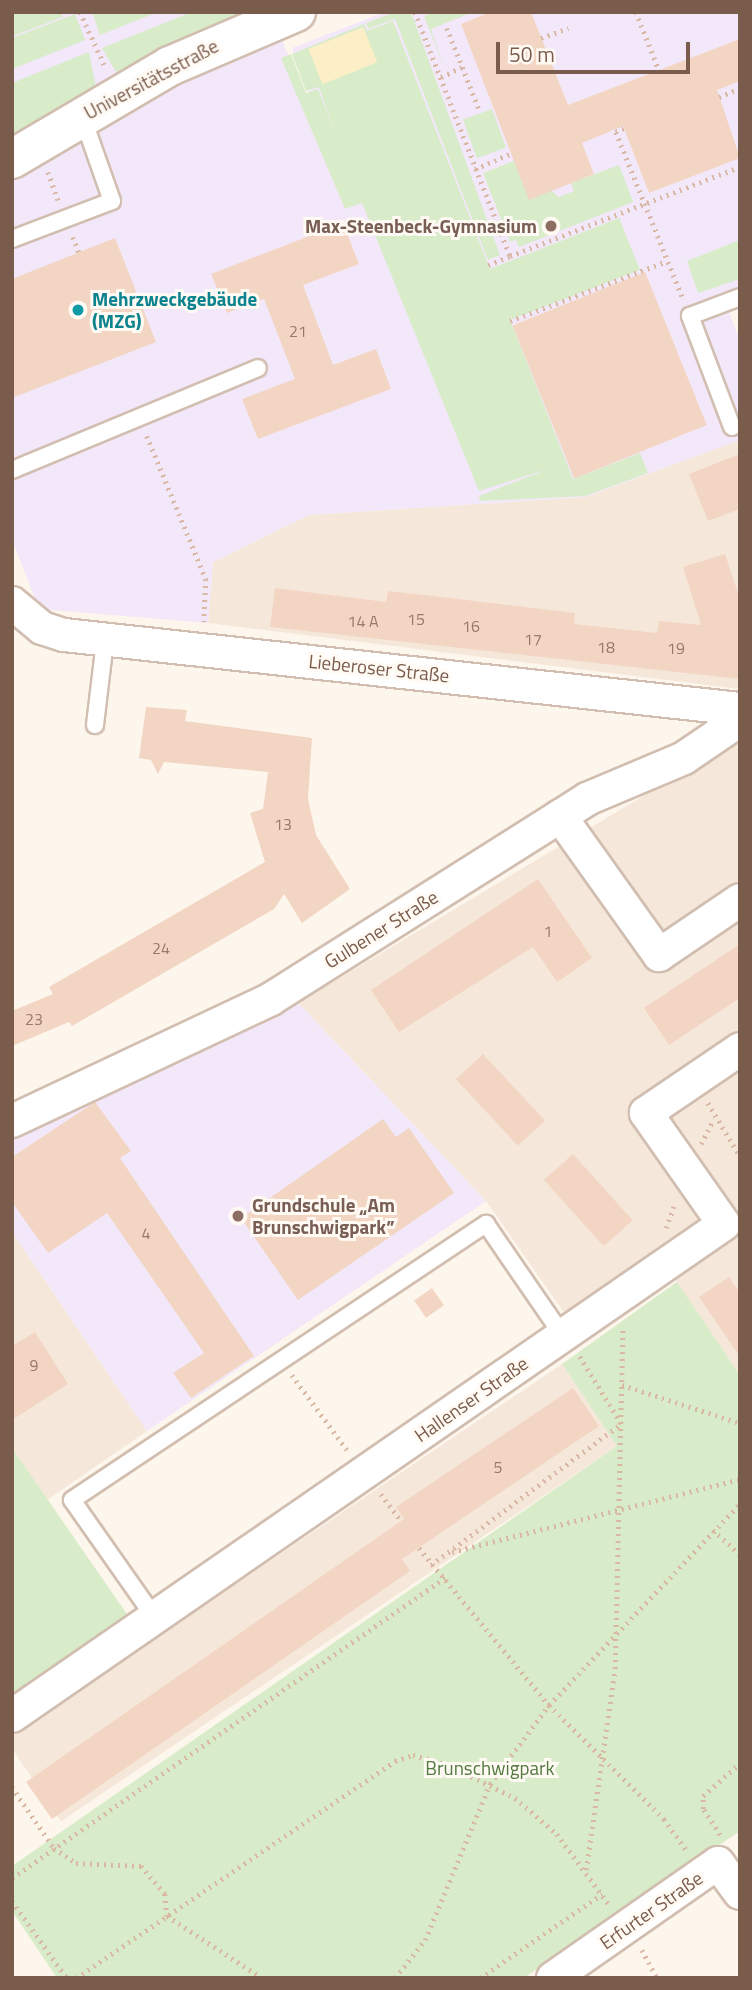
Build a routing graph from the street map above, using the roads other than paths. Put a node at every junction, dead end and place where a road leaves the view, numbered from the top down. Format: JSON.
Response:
{"nodes":[{"id":1,"x":296,"y":12,"type":"edge"},
{"id":2,"x":81,"y":115,"type":"junction"},
{"id":3,"x":12,"y":159,"type":"edge"},
{"id":4,"x":12,"y":239,"type":"edge"},
{"id":5,"x":740,"y":297,"type":"edge"},
{"id":6,"x":258,"y":368,"type":"dead end"},
{"id":7,"x":732,"y":427,"type":"dead end"},
{"id":8,"x":12,"y":470,"type":"edge"},
{"id":9,"x":18,"y":609,"type":"edge"},
{"id":10,"x":105,"y":640,"type":"junction"},
{"id":11,"x":740,"y":709,"type":"edge"},
{"id":12,"x":740,"y":720,"type":"edge"},
{"id":13,"x":95,"y":726,"type":"dead end"},
{"id":14,"x":560,"y":816,"type":"junction"},
{"id":15,"x":740,"y":900,"type":"edge"},
{"id":16,"x":740,"y":1049,"type":"edge"},
{"id":17,"x":12,"y":1121,"type":"edge"},
{"id":18,"x":569,"y":1342,"type":"junction"},
{"id":19,"x":155,"y":1618,"type":"junction"},
{"id":20,"x":12,"y":1716,"type":"edge"},
{"id":21,"x":740,"y":1893,"type":"edge"},
{"id":22,"x":553,"y":1978,"type":"edge"}],
"edges":[{"from":1,"to":2,"type":"street","name":"Universitätsstraße"},
{"from":2,"to":3,"type":"street","name":"Universitätsstraße"},
{"from":2,"to":4,"type":"lane"},
{"from":5,"to":7,"type":"lane"},
{"from":6,"to":8,"type":"lane"},
{"from":9,"to":10,"type":"street","name":"Lieberoser Straße"},
{"from":10,"to":11,"type":"street","name":"Lieberoser Straße"},
{"from":10,"to":13,"type":"lane"},
{"from":12,"to":14,"type":"street","name":"Gulbener Straße"},
{"from":14,"to":15,"type":"street"},
{"from":14,"to":17,"type":"street","name":"Gulbener Straße"},
{"from":16,"to":18,"type":"street","name":"Hallenser Straße"},
{"from":18,"to":19,"type":"street","name":"Hallenser Straße"},
{"from":18,"to":19,"type":"lane"},
{"from":19,"to":20,"type":"street","name":"Hallenser Straße"},
{"from":21,"to":22,"type":"street","name":"Erfurter Straße"}]}
